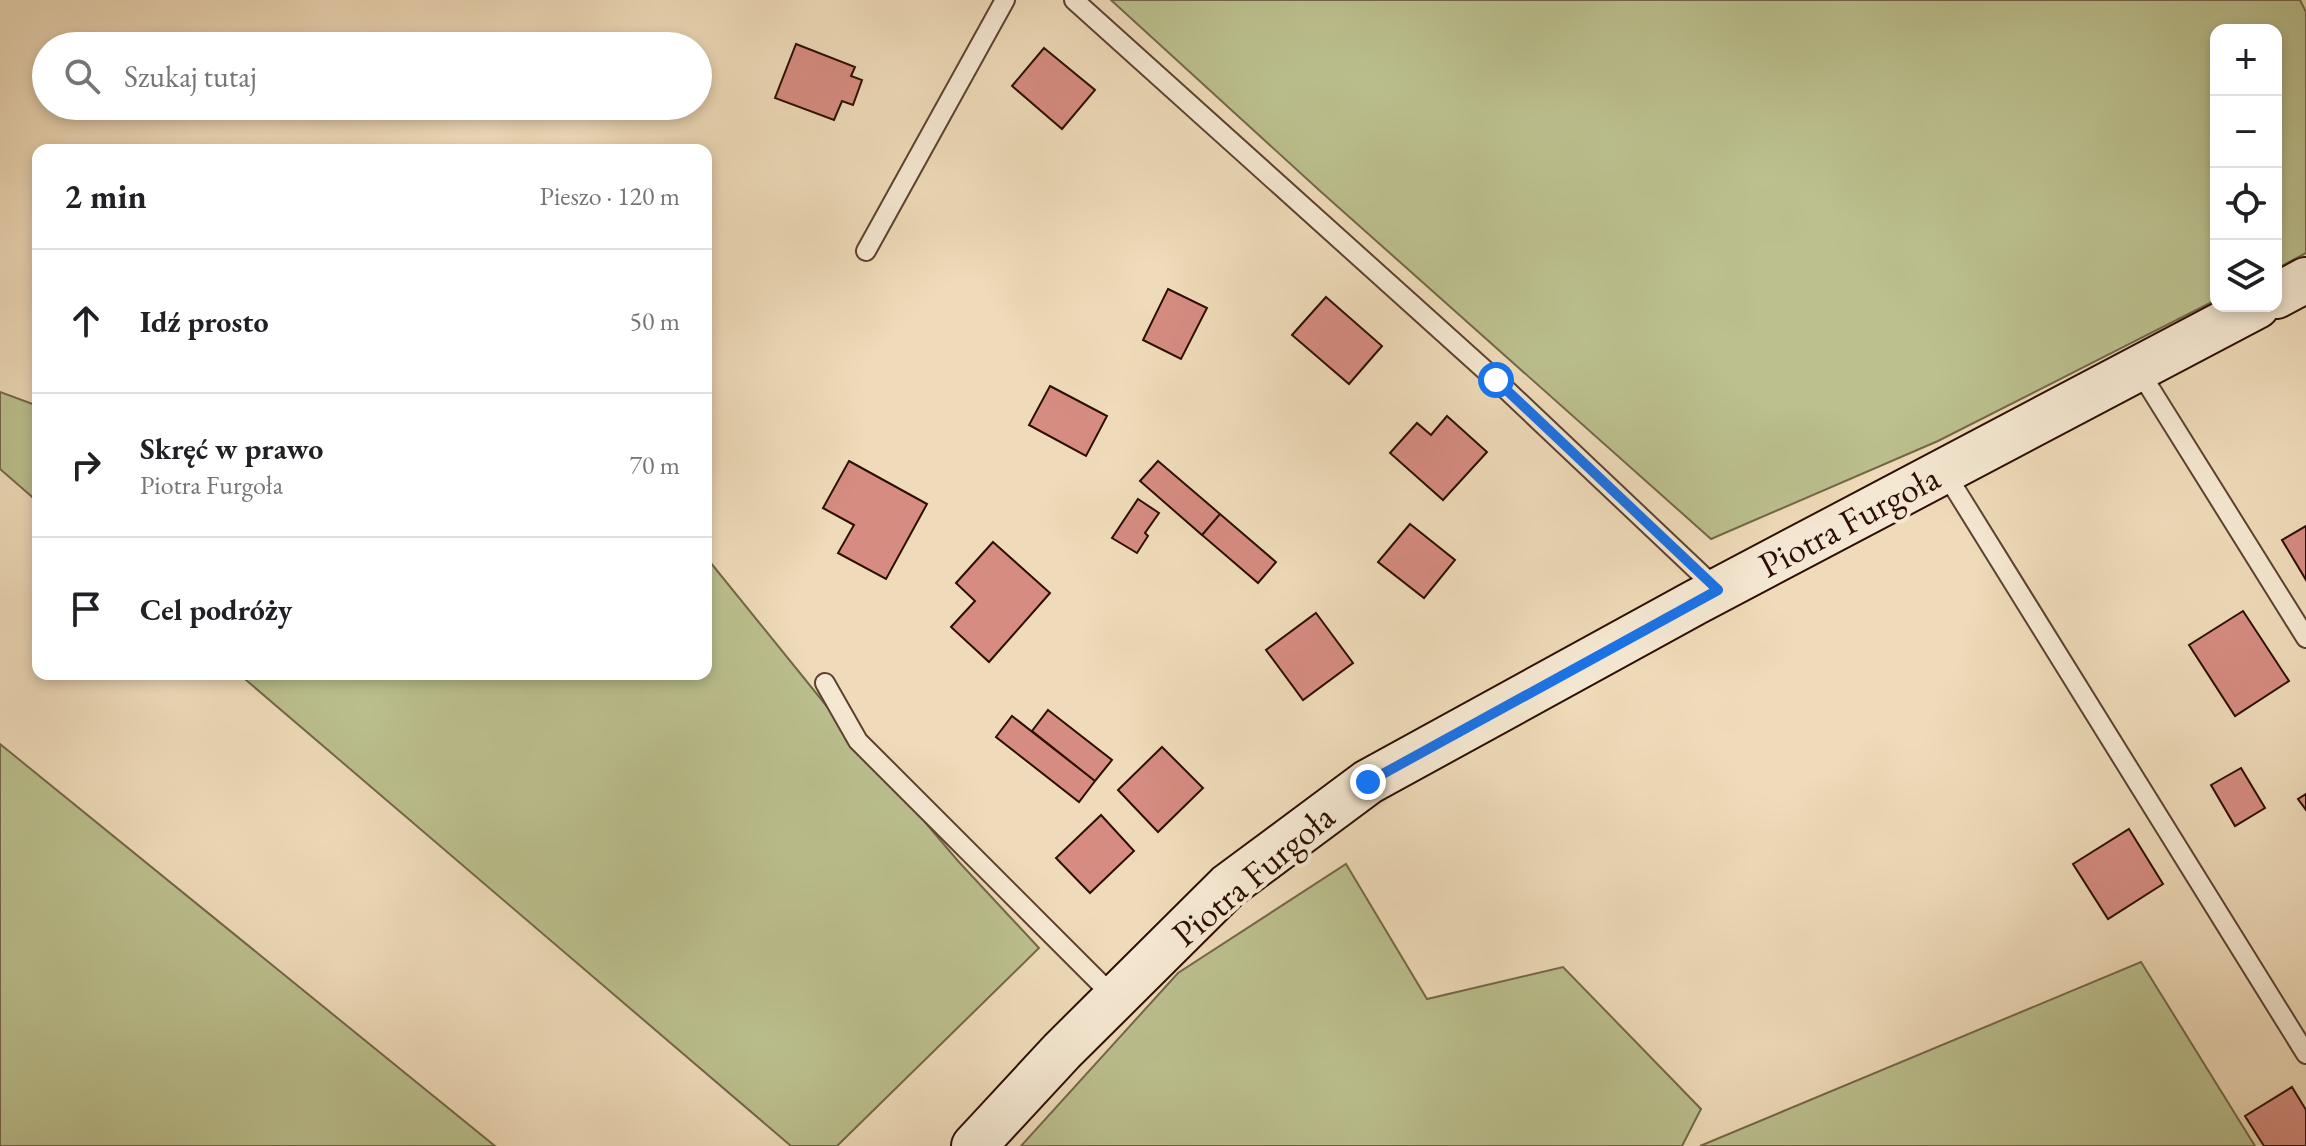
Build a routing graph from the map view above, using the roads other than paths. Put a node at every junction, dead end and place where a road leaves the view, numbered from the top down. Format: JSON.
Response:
{"nodes":[{"id":1,"x":1005,"y":0,"type":"edge"},
{"id":2,"x":1074,"y":0,"type":"edge"},
{"id":3,"x":866,"y":251,"type":"dead end"},
{"id":4,"x":2306,"y":280,"type":"edge"},
{"id":5,"x":2282,"y":293,"type":"edge"},
{"id":6,"x":2246,"y":312,"type":"edge"},
{"id":7,"x":2138,"y":369,"type":"junction"},
{"id":8,"x":1944,"y":471,"type":"junction"},
{"id":9,"x":1718,"y":590,"type":"junction"},
{"id":10,"x":2306,"y":638,"type":"edge"},
{"id":11,"x":825,"y":683,"type":"dead end"},
{"id":12,"x":1115,"y":998,"type":"junction"},
{"id":13,"x":2306,"y":1054,"type":"edge"},
{"id":14,"x":974,"y":1146,"type":"edge"}],
"edges":[{"from":1,"to":3,"type":"lane"},
{"from":2,"to":9,"type":"lane"},
{"from":4,"to":5,"type":"street"},
{"from":6,"to":7,"type":"street","name":"Piotra Furgoła"},
{"from":7,"to":8,"type":"street","name":"Piotra Furgoła"},
{"from":7,"to":10,"type":"lane"},
{"from":8,"to":9,"type":"street","name":"Piotra Furgoła"},
{"from":8,"to":13,"type":"lane"},
{"from":9,"to":12,"type":"street","name":"Piotra Furgoła"},
{"from":11,"to":12,"type":"lane"},
{"from":12,"to":14,"type":"street","name":"Piotra Furgoła"}]}
